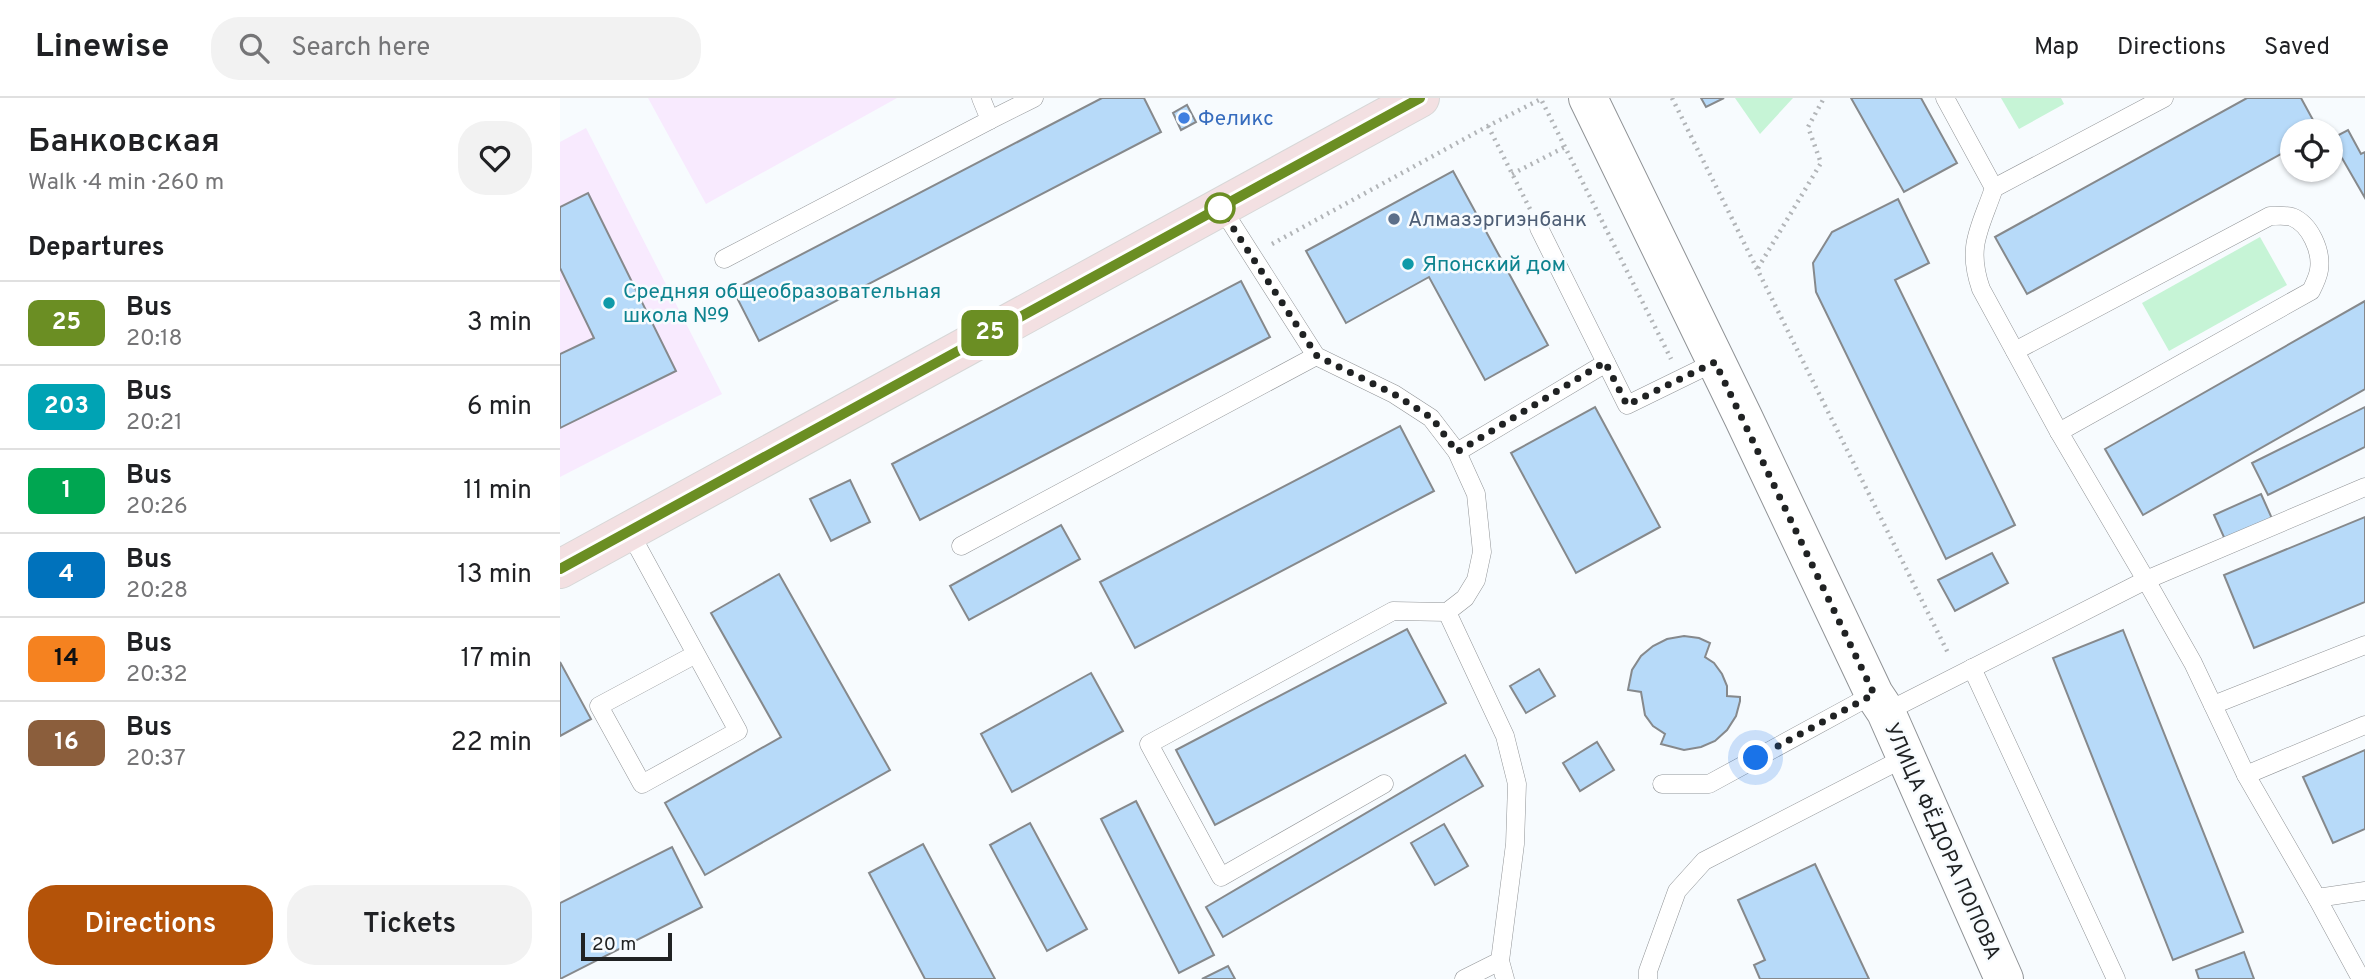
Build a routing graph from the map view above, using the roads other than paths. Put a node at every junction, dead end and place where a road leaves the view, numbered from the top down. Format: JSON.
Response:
{"nodes":[{"id":1,"x":981,"y":98,"type":"edge"},
{"id":2,"x":1034,"y":98,"type":"edge"},
{"id":3,"x":1420,"y":98,"type":"edge"},
{"id":4,"x":1588,"y":98,"type":"edge"},
{"id":5,"x":1945,"y":98,"type":"edge"},
{"id":6,"x":2164,"y":98,"type":"edge"},
{"id":7,"x":990,"y":120,"type":"junction"},
{"id":8,"x":1994,"y":188,"type":"junction"},
{"id":9,"x":1221,"y":207,"type":"junction"},
{"id":10,"x":1539,"y":228,"type":"road end"},
{"id":11,"x":724,"y":259,"type":"dead end"},
{"id":12,"x":2015,"y":351,"type":"junction"},
{"id":13,"x":1317,"y":356,"type":"junction"},
{"id":14,"x":1605,"y":362,"type":"junction"},
{"id":15,"x":1715,"y":362,"type":"junction"},
{"id":16,"x":2059,"y":432,"type":"junction"},
{"id":17,"x":1457,"y":452,"type":"junction"},
{"id":18,"x":2365,"y":487,"type":"edge"},
{"id":19,"x":629,"y":531,"type":"junction"},
{"id":20,"x":961,"y":546,"type":"dead end"},
{"id":21,"x":560,"y":569,"type":"edge"},
{"id":22,"x":2146,"y":580,"type":"junction"},
{"id":23,"x":1447,"y":612,"type":"junction"},
{"id":24,"x":2365,"y":645,"type":"edge"},
{"id":25,"x":696,"y":654,"type":"junction"},
{"id":26,"x":1965,"y":672,"type":"junction"},
{"id":27,"x":1880,"y":703,"type":"junction"},
{"id":28,"x":2213,"y":705,"type":"junction"},
{"id":29,"x":2365,"y":725,"type":"edge"},
{"id":30,"x":1906,"y":757,"type":"junction"},
{"id":31,"x":2246,"y":775,"type":"junction"},
{"id":32,"x":1662,"y":784,"type":"dead end"},
{"id":33,"x":1384,"y":785,"type":"dead end"},
{"id":34,"x":2365,"y":891,"type":"edge"},
{"id":35,"x":2317,"y":898,"type":"junction"},
{"id":36,"x":1500,"y":961,"type":"junction"},
{"id":37,"x":1464,"y":979,"type":"edge"},
{"id":38,"x":1505,"y":979,"type":"edge"},
{"id":39,"x":1648,"y":979,"type":"edge"},
{"id":40,"x":2004,"y":979,"type":"edge"},
{"id":41,"x":2116,"y":979,"type":"edge"},
{"id":42,"x":2361,"y":979,"type":"edge"}],
"edges":[{"from":1,"to":7,"type":"lane"},
{"from":2,"to":7,"type":"lane"},
{"from":3,"to":9,"type":"main road"},
{"from":4,"to":15,"type":"street","name":"УЛИЦА ФЁДОРА ПОПОВА"},
{"from":5,"to":8,"type":"lane"},
{"from":6,"to":8,"type":"lane"},
{"from":7,"to":11,"type":"lane"},
{"from":8,"to":12,"type":"lane"},
{"from":9,"to":13,"type":"lane"},
{"from":9,"to":19,"type":"main road"},
{"from":10,"to":14,"type":"lane"},
{"from":12,"to":16,"type":"lane"},
{"from":12,"to":16,"type":"lane"},
{"from":13,"to":17,"type":"lane"},
{"from":13,"to":20,"type":"lane"},
{"from":14,"to":15,"type":"lane"},
{"from":14,"to":17,"type":"lane"},
{"from":15,"to":27,"type":"street","name":"УЛИЦА ФЁДОРА ПОПОВА"},
{"from":16,"to":22,"type":"lane"},
{"from":17,"to":23,"type":"lane"},
{"from":18,"to":22,"type":"lane"},
{"from":19,"to":21,"type":"main road"},
{"from":19,"to":25,"type":"lane"},
{"from":22,"to":26,"type":"lane"},
{"from":22,"to":28,"type":"lane"},
{"from":23,"to":33,"type":"lane"},
{"from":23,"to":36,"type":"lane"},
{"from":24,"to":28,"type":"lane"},
{"from":25,"to":25,"type":"lane"},
{"from":26,"to":27,"type":"lane"},
{"from":26,"to":41,"type":"lane"},
{"from":27,"to":30,"type":"street","name":"УЛИЦА ФЁДОРА ПОПОВА"},
{"from":27,"to":32,"type":"lane"},
{"from":28,"to":31,"type":"lane"},
{"from":29,"to":31,"type":"lane"},
{"from":30,"to":39,"type":"lane"},
{"from":30,"to":40,"type":"street","name":"УЛИЦА ФЁДОРА ПОПОВА"},
{"from":31,"to":35,"type":"lane"},
{"from":34,"to":35,"type":"lane"},
{"from":35,"to":42,"type":"lane"},
{"from":36,"to":37,"type":"lane"},
{"from":36,"to":38,"type":"lane"}]}
